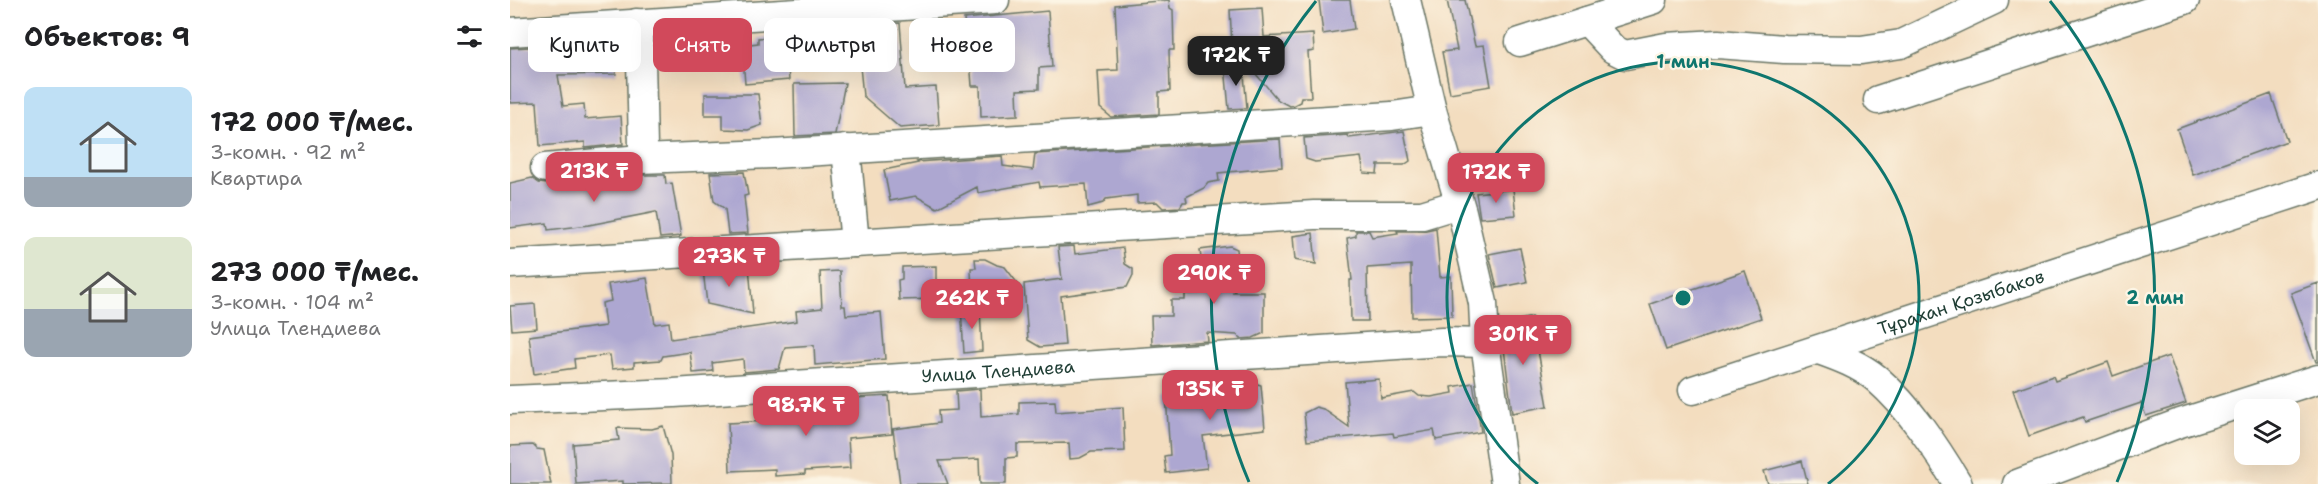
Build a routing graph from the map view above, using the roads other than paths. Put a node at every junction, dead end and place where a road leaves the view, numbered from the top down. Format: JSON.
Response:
{"nodes":[{"id":1,"x":995,"y":0,"type":"edge"},
{"id":2,"x":1406,"y":0,"type":"edge"},
{"id":3,"x":1653,"y":0,"type":"edge"},
{"id":4,"x":1994,"y":0,"type":"edge"},
{"id":5,"x":2185,"y":0,"type":"edge"},
{"id":6,"x":1587,"y":21,"type":"junction"},
{"id":7,"x":641,"y":23,"type":"edge"},
{"id":8,"x":528,"y":31,"type":"edge"},
{"id":9,"x":510,"y":32,"type":"edge"},
{"id":10,"x":1520,"y":42,"type":"dead end"},
{"id":11,"x":641,"y":60,"type":"edge"},
{"id":12,"x":1878,"y":100,"type":"dead end"},
{"id":13,"x":1432,"y":110,"type":"junction"},
{"id":14,"x":846,"y":149,"type":"junction"},
{"id":15,"x":640,"y":159,"type":"junction"},
{"id":16,"x":545,"y":168,"type":"dead end"},
{"id":17,"x":2318,"y":186,"type":"edge"},
{"id":18,"x":1458,"y":204,"type":"junction"},
{"id":19,"x":855,"y":243,"type":"junction"},
{"id":20,"x":510,"y":264,"type":"edge"},
{"id":21,"x":1485,"y":343,"type":"junction"},
{"id":22,"x":1819,"y":350,"type":"junction"},
{"id":23,"x":2318,"y":379,"type":"edge"},
{"id":24,"x":1693,"y":390,"type":"dead end"},
{"id":25,"x":510,"y":400,"type":"edge"},
{"id":26,"x":1505,"y":484,"type":"edge"},
{"id":27,"x":1958,"y":484,"type":"edge"},
{"id":28,"x":2018,"y":484,"type":"edge"}],
"edges":[{"from":1,"to":7,"type":"street"},
{"from":2,"to":13,"type":"street"},
{"from":3,"to":6,"type":"street"},
{"from":4,"to":6,"type":"street"},
{"from":5,"to":12,"type":"street"},
{"from":6,"to":10,"type":"street"},
{"from":8,"to":9,"type":"street"},
{"from":11,"to":15,"type":"street"},
{"from":13,"to":14,"type":"street"},
{"from":13,"to":18,"type":"street"},
{"from":14,"to":15,"type":"street"},
{"from":14,"to":19,"type":"street"},
{"from":15,"to":16,"type":"street"},
{"from":17,"to":22,"type":"street","name":"Тұрахан Қозыбаков"},
{"from":18,"to":19,"type":"street"},
{"from":18,"to":21,"type":"street"},
{"from":19,"to":20,"type":"street"},
{"from":21,"to":25,"type":"street","name":"Улица Тлендиева"},
{"from":21,"to":26,"type":"street"},
{"from":22,"to":24,"type":"street","name":"Тұрахан Қозыбаков"},
{"from":22,"to":27,"type":"street"},
{"from":23,"to":28,"type":"street"}]}
